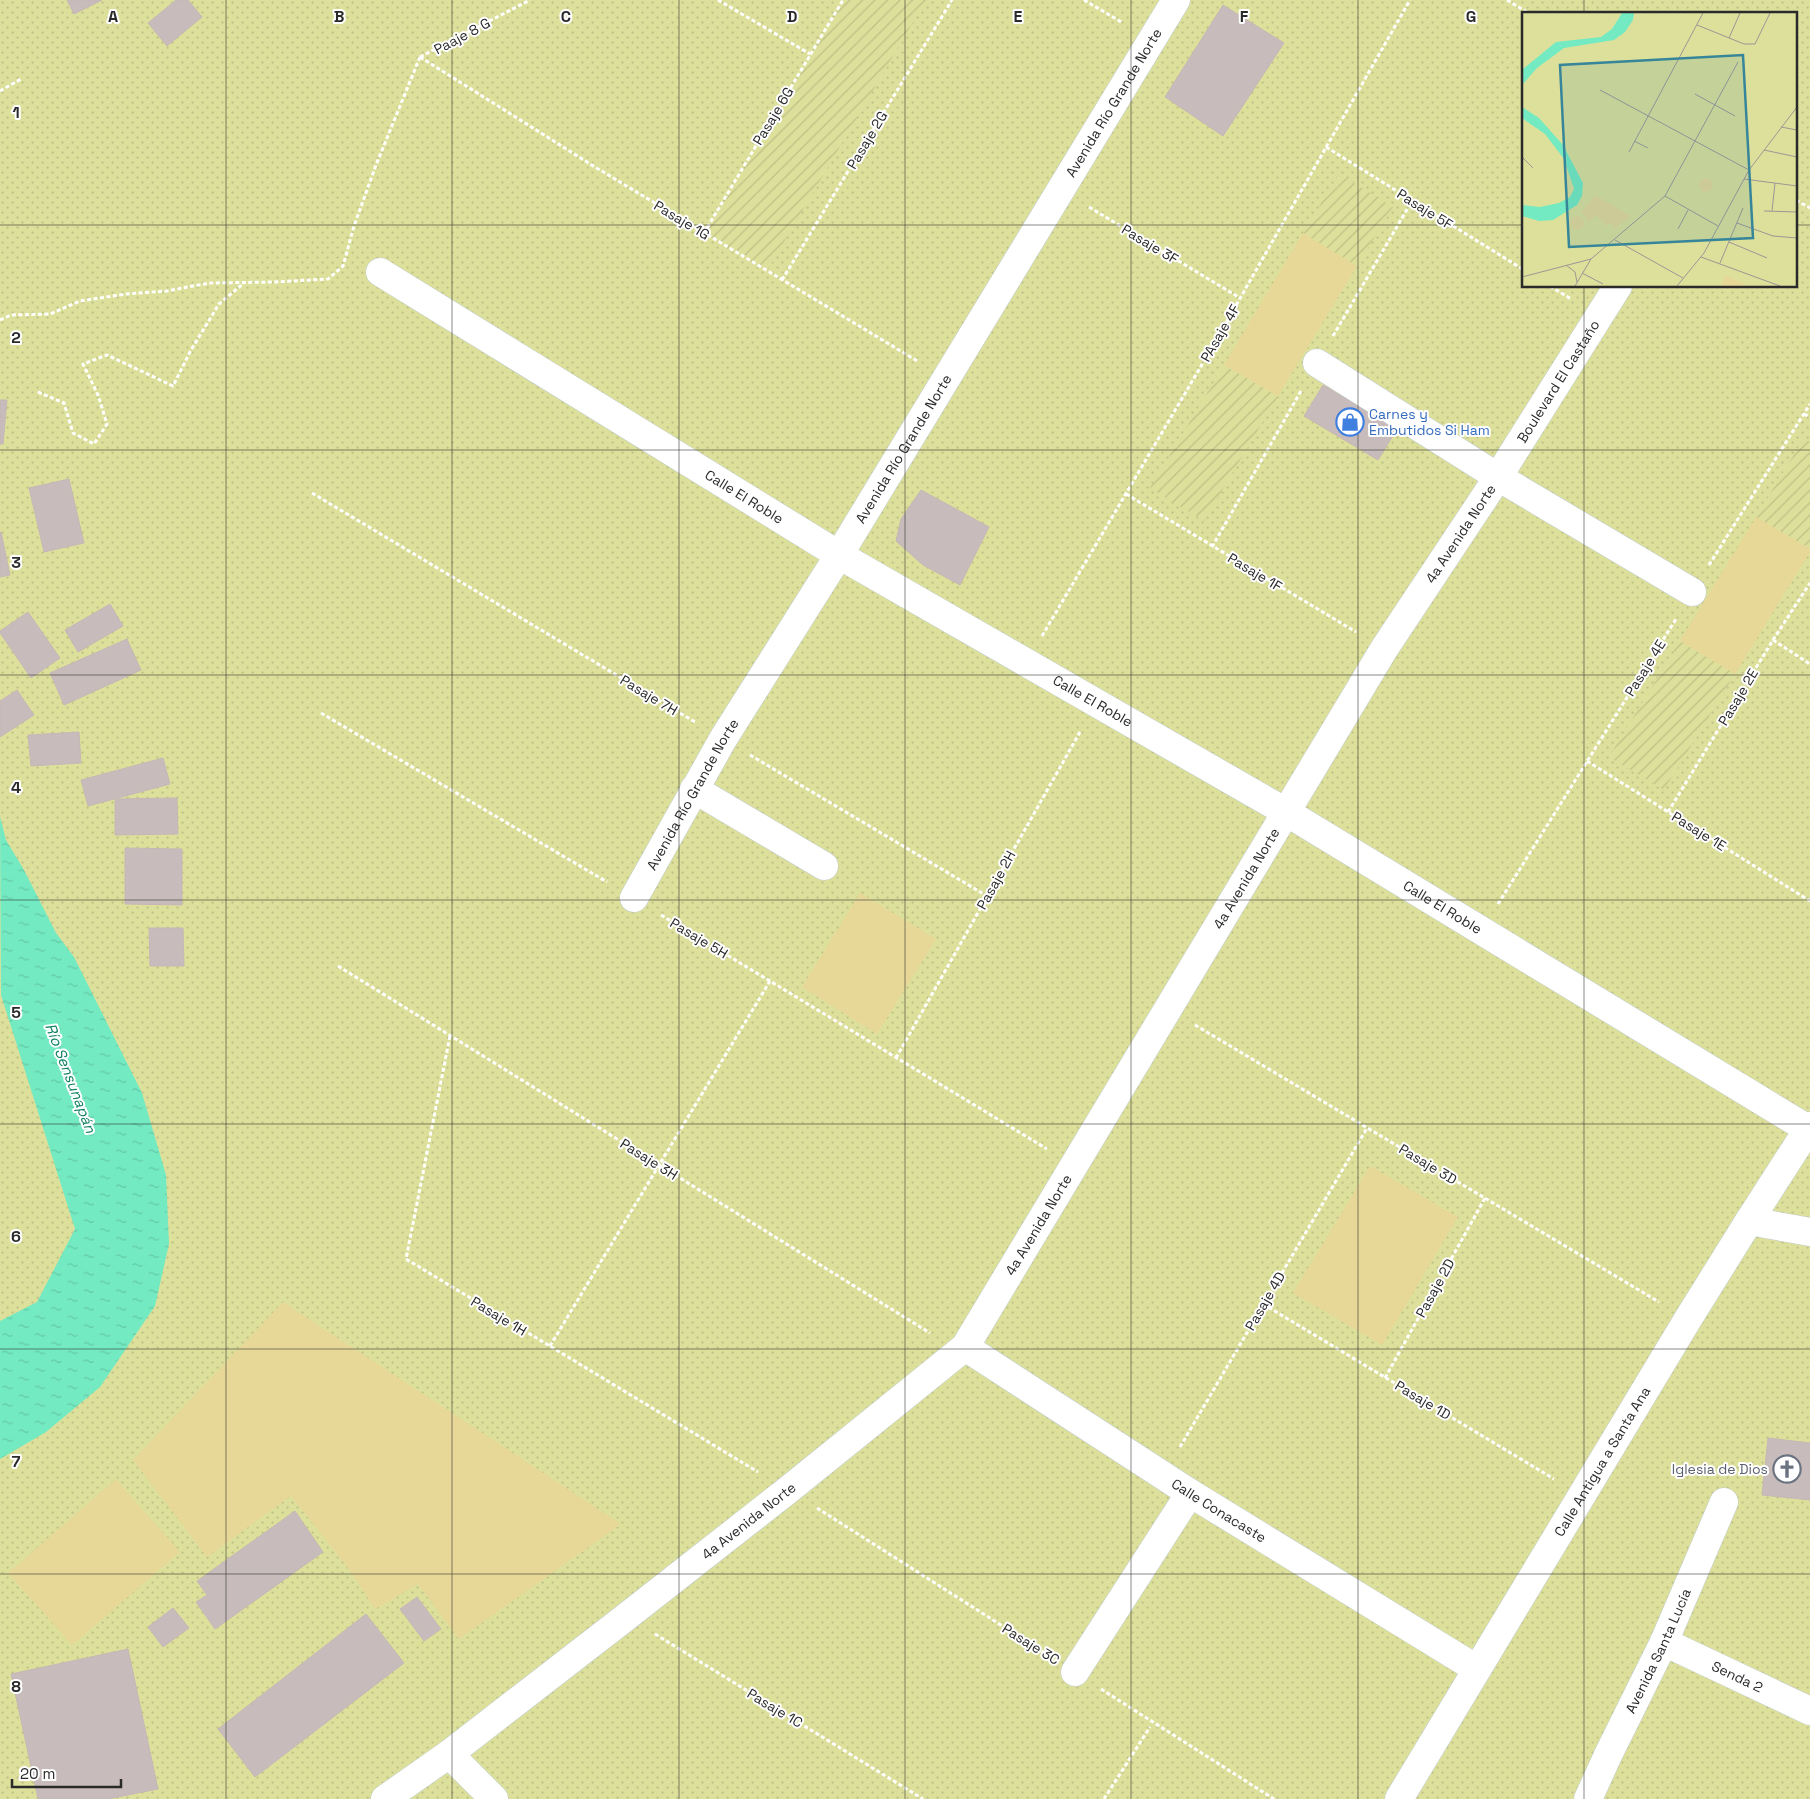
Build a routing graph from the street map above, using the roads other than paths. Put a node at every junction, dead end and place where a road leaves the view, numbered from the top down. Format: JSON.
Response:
{"nodes":[{"id":1,"x":1176,"y":0,"type":"edge"},
{"id":2,"x":380,"y":272,"type":"dead end"},
{"id":3,"x":1617,"y":288,"type":"edge"},
{"id":4,"x":1317,"y":363,"type":"dead end"},
{"id":5,"x":1498,"y":477,"type":"junction"},
{"id":6,"x":840,"y":555,"type":"junction"},
{"id":7,"x":1692,"y":592,"type":"road end"},
{"id":8,"x":694,"y":789,"type":"junction"},
{"id":9,"x":1286,"y":812,"type":"junction"},
{"id":10,"x":824,"y":866,"type":"dead end"},
{"id":11,"x":634,"y":898,"type":"road end"},
{"id":12,"x":1809,"y":1127,"type":"edge"},
{"id":13,"x":1749,"y":1221,"type":"junction"},
{"id":14,"x":1810,"y":1232,"type":"edge"},
{"id":15,"x":963,"y":1350,"type":"junction"},
{"id":16,"x":1190,"y":1493,"type":"junction"},
{"id":17,"x":1724,"y":1502,"type":"dead end"},
{"id":18,"x":1664,"y":1642,"type":"junction"},
{"id":19,"x":1477,"y":1669,"type":"junction"},
{"id":20,"x":1075,"y":1672,"type":"road end"},
{"id":21,"x":1810,"y":1711,"type":"edge"},
{"id":22,"x":449,"y":1754,"type":"junction"},
{"id":23,"x":385,"y":1799,"type":"edge"},
{"id":24,"x":494,"y":1799,"type":"edge"},
{"id":25,"x":1399,"y":1799,"type":"edge"},
{"id":26,"x":1588,"y":1799,"type":"edge"}],
"edges":[{"from":1,"to":6,"type":"street","name":"Avenida Río Grande Norte"},
{"from":2,"to":6,"type":"street","name":"Calle El Roble"},
{"from":3,"to":5,"type":"street","name":"Boulevard El Castaño"},
{"from":4,"to":5,"type":"street"},
{"from":5,"to":7,"type":"street"},
{"from":5,"to":9,"type":"street","name":"4a Avenida Norte"},
{"from":6,"to":8,"type":"street","name":"Avenida Río Grande Norte"},
{"from":6,"to":9,"type":"street","name":"Calle El Roble"},
{"from":8,"to":10,"type":"street"},
{"from":8,"to":11,"type":"street","name":"Avenida Río Grande Norte"},
{"from":9,"to":12,"type":"street","name":"Calle El Roble"},
{"from":9,"to":15,"type":"street","name":"4a Avenida Norte"},
{"from":12,"to":13,"type":"street","name":"Calle Antigua a Santa Ana"},
{"from":13,"to":14,"type":"street"},
{"from":13,"to":19,"type":"street","name":"Calle Antigua a Santa Ana"},
{"from":15,"to":16,"type":"street","name":"Calle Conacaste"},
{"from":15,"to":22,"type":"street","name":"4a Avenida Norte"},
{"from":16,"to":19,"type":"street","name":"Calle Conacaste"},
{"from":16,"to":20,"type":"street"},
{"from":17,"to":18,"type":"street","name":"Avenida Santa Lucía"},
{"from":18,"to":21,"type":"street","name":"Senda 2"},
{"from":18,"to":26,"type":"street","name":"Avenida Santa Lucía"},
{"from":19,"to":25,"type":"street","name":"Calle Antigua a Santa Ana"},
{"from":22,"to":23,"type":"street","name":"4a Avenida Norte"},
{"from":22,"to":24,"type":"street"}]}
